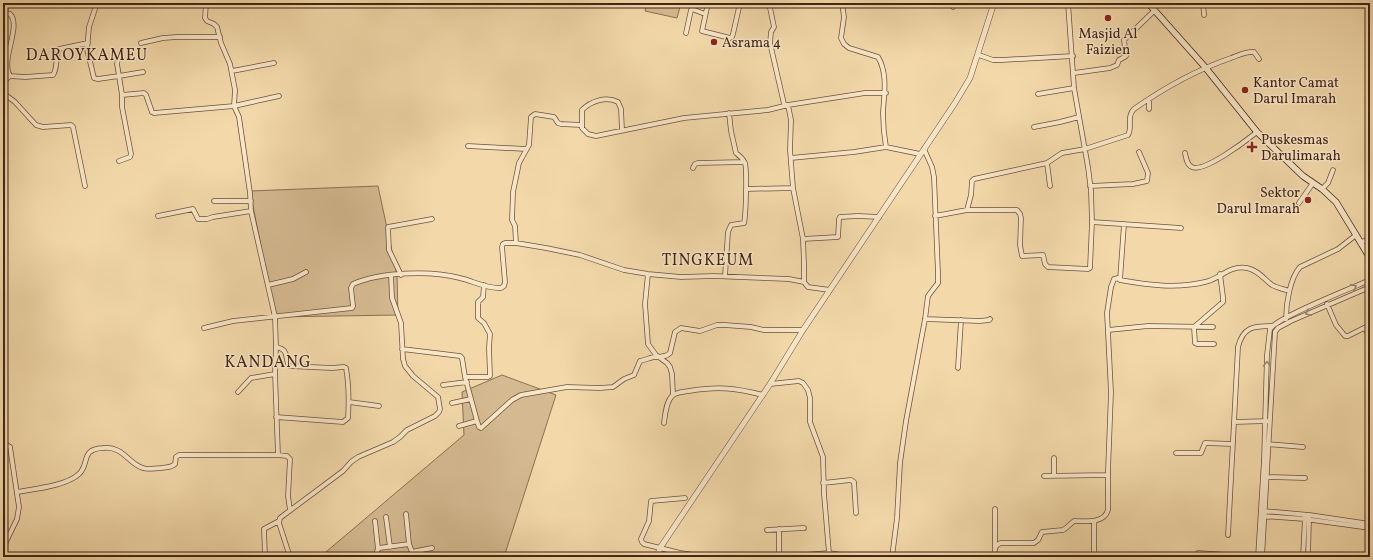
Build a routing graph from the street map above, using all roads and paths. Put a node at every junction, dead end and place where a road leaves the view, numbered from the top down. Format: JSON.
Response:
{"nodes":[{"id":1,"x":97,"y":3,"type":"edge"},
{"id":2,"x":206,"y":3,"type":"edge"},
{"id":3,"x":708,"y":3,"type":"edge"},
{"id":4,"x":727,"y":3,"type":"edge"},
{"id":5,"x":769,"y":3,"type":"edge"},
{"id":6,"x":842,"y":3,"type":"edge"},
{"id":7,"x":994,"y":3,"type":"edge"},
{"id":8,"x":1068,"y":3,"type":"edge"},
{"id":9,"x":1148,"y":3,"type":"edge"},
{"id":10,"x":1204,"y":3,"type":"edge"},
{"id":11,"x":740,"y":4,"type":"edge"},
{"id":12,"x":1154,"y":11,"type":"junction"},
{"id":13,"x":3,"y":12,"type":"edge"},
{"id":14,"x":705,"y":14,"type":"junction"},
{"id":15,"x":1204,"y":15,"type":"dead end"},
{"id":16,"x":686,"y":33,"type":"dead end"},
{"id":17,"x":220,"y":37,"type":"junction"},
{"id":18,"x":88,"y":43,"type":"junction"},
{"id":19,"x":141,"y":43,"type":"dead end"},
{"id":20,"x":978,"y":55,"type":"junction"},
{"id":21,"x":1073,"y":56,"type":"junction"},
{"id":22,"x":118,"y":58,"type":"dead end"},
{"id":23,"x":1259,"y":59,"type":"dead end"},
{"id":24,"x":274,"y":63,"type":"dead end"},
{"id":25,"x":1204,"y":67,"type":"junction"},
{"id":26,"x":232,"y":71,"type":"junction"},
{"id":27,"x":142,"y":72,"type":"dead end"},
{"id":28,"x":1074,"y":74,"type":"junction"},
{"id":29,"x":10,"y":76,"type":"junction"},
{"id":30,"x":119,"y":76,"type":"junction"},
{"id":31,"x":3,"y":82,"type":"edge"},
{"id":32,"x":1074,"y":88,"type":"junction"},
{"id":33,"x":3,"y":92,"type":"edge"},
{"id":34,"x":886,"y":93,"type":"junction"},
{"id":35,"x":1038,"y":94,"type":"dead end"},
{"id":36,"x":122,"y":95,"type":"junction"},
{"id":37,"x":279,"y":96,"type":"dead end"},
{"id":38,"x":1148,"y":99,"type":"junction"},
{"id":39,"x":788,"y":105,"type":"junction"},
{"id":40,"x":234,"y":106,"type":"junction"},
{"id":41,"x":1149,"y":109,"type":"dead end"},
{"id":42,"x":729,"y":113,"type":"junction"},
{"id":43,"x":1079,"y":117,"type":"junction"},
{"id":44,"x":582,"y":125,"type":"junction"},
{"id":45,"x":1034,"y":127,"type":"dead end"},
{"id":46,"x":622,"y":130,"type":"junction"},
{"id":47,"x":1257,"y":132,"type":"junction"},
{"id":48,"x":468,"y":146,"type":"dead end"},
{"id":49,"x":886,"y":147,"type":"junction"},
{"id":50,"x":526,"y":149,"type":"junction"},
{"id":51,"x":924,"y":149,"type":"junction"},
{"id":52,"x":1085,"y":149,"type":"junction"},
{"id":53,"x":1140,"y":152,"type":"dead end"},
{"id":54,"x":1185,"y":153,"type":"dead end"},
{"id":55,"x":920,"y":154,"type":"junction"},
{"id":56,"x":791,"y":158,"type":"junction"},
{"id":57,"x":119,"y":161,"type":"dead end"},
{"id":58,"x":744,"y":162,"type":"junction"},
{"id":59,"x":1047,"y":163,"type":"junction"},
{"id":60,"x":693,"y":168,"type":"dead end"},
{"id":61,"x":1333,"y":170,"type":"dead end"},
{"id":62,"x":1313,"y":183,"type":"junction"},
{"id":63,"x":85,"y":186,"type":"dead end"},
{"id":64,"x":1050,"y":186,"type":"dead end"},
{"id":65,"x":1090,"y":186,"type":"junction"},
{"id":66,"x":793,"y":188,"type":"junction"},
{"id":67,"x":746,"y":189,"type":"junction"},
{"id":68,"x":1322,"y":189,"type":"junction"},
{"id":69,"x":214,"y":201,"type":"dead end"},
{"id":70,"x":251,"y":201,"type":"junction"},
{"id":71,"x":1298,"y":203,"type":"dead end"},
{"id":72,"x":967,"y":210,"type":"junction"},
{"id":73,"x":252,"y":211,"type":"junction"},
{"id":74,"x":158,"y":216,"type":"dead end"},
{"id":75,"x":935,"y":216,"type":"junction"},
{"id":76,"x":879,"y":217,"type":"junction"},
{"id":77,"x":432,"y":219,"type":"dead end"},
{"id":78,"x":1092,"y":222,"type":"junction"},
{"id":79,"x":1124,"y":224,"type":"junction"},
{"id":80,"x":1181,"y":228,"type":"dead end"},
{"id":81,"x":1356,"y":235,"type":"junction"},
{"id":82,"x":803,"y":239,"type":"junction"},
{"id":83,"x":1370,"y":240,"type":"edge"},
{"id":84,"x":1360,"y":242,"type":"junction"},
{"id":85,"x":516,"y":243,"type":"junction"},
{"id":86,"x":1370,"y":258,"type":"edge"},
{"id":87,"x":306,"y":272,"type":"dead end"},
{"id":88,"x":648,"y":274,"type":"junction"},
{"id":89,"x":1220,"y":274,"type":"junction"},
{"id":90,"x":391,"y":275,"type":"junction"},
{"id":91,"x":401,"y":275,"type":"junction"},
{"id":92,"x":725,"y":276,"type":"junction"},
{"id":93,"x":1120,"y":280,"type":"junction"},
{"id":94,"x":1370,"y":280,"type":"edge"},
{"id":95,"x":804,"y":282,"type":"junction"},
{"id":96,"x":268,"y":285,"type":"junction"},
{"id":97,"x":484,"y":286,"type":"junction"},
{"id":98,"x":1370,"y":287,"type":"edge"},
{"id":99,"x":830,"y":290,"type":"junction"},
{"id":100,"x":1289,"y":291,"type":"junction"},
{"id":101,"x":1328,"y":304,"type":"junction"},
{"id":102,"x":275,"y":317,"type":"junction"},
{"id":103,"x":1286,"y":317,"type":"junction"},
{"id":104,"x":925,"y":319,"type":"junction"},
{"id":105,"x":990,"y":319,"type":"dead end"},
{"id":106,"x":961,"y":320,"type":"junction"},
{"id":107,"x":1286,"y":323,"type":"junction"},
{"id":108,"x":1370,"y":324,"type":"edge"},
{"id":109,"x":1272,"y":326,"type":"junction"},
{"id":110,"x":1194,"y":327,"type":"junction"},
{"id":111,"x":1213,"y":327,"type":"dead end"},
{"id":112,"x":204,"y":328,"type":"dead end"},
{"id":113,"x":1364,"y":328,"type":"junction"},
{"id":114,"x":803,"y":330,"type":"junction"},
{"id":115,"x":1108,"y":330,"type":"junction"},
{"id":116,"x":1370,"y":335,"type":"edge"},
{"id":117,"x":1214,"y":344,"type":"dead end"},
{"id":118,"x":276,"y":347,"type":"junction"},
{"id":119,"x":402,"y":349,"type":"junction"},
{"id":120,"x":658,"y":357,"type":"junction"},
{"id":121,"x":958,"y":368,"type":"dead end"},
{"id":122,"x":275,"y":374,"type":"junction"},
{"id":123,"x":465,"y":377,"type":"junction"},
{"id":124,"x":467,"y":382,"type":"junction"},
{"id":125,"x":770,"y":384,"type":"junction"},
{"id":126,"x":443,"y":385,"type":"dead end"},
{"id":127,"x":238,"y":392,"type":"dead end"},
{"id":128,"x":673,"y":395,"type":"junction"},
{"id":129,"x":763,"y":395,"type":"junction"},
{"id":130,"x":471,"y":399,"type":"junction"},
{"id":131,"x":349,"y":402,"type":"junction"},
{"id":132,"x":452,"y":403,"type":"dead end"},
{"id":133,"x":379,"y":406,"type":"dead end"},
{"id":134,"x":276,"y":417,"type":"junction"},
{"id":135,"x":477,"y":421,"type":"junction"},
{"id":136,"x":1268,"y":421,"type":"junction"},
{"id":137,"x":1234,"y":422,"type":"junction"},
{"id":138,"x":664,"y":423,"type":"dead end"},
{"id":139,"x":459,"y":426,"type":"dead end"},
{"id":140,"x":3,"y":443,"type":"edge"},
{"id":141,"x":1233,"y":444,"type":"junction"},
{"id":142,"x":1268,"y":444,"type":"junction"},
{"id":143,"x":1303,"y":446,"type":"dead end"},
{"id":144,"x":1176,"y":453,"type":"dead end"},
{"id":145,"x":278,"y":455,"type":"junction"},
{"id":146,"x":1054,"y":458,"type":"dead end"},
{"id":147,"x":1108,"y":475,"type":"junction"},
{"id":148,"x":1044,"y":476,"type":"dead end"},
{"id":149,"x":1054,"y":476,"type":"junction"},
{"id":150,"x":1267,"y":477,"type":"junction"},
{"id":151,"x":1305,"y":478,"type":"dead end"},
{"id":152,"x":823,"y":483,"type":"junction"},
{"id":153,"x":17,"y":492,"type":"junction"},
{"id":154,"x":685,"y":498,"type":"dead end"},
{"id":155,"x":995,"y":509,"type":"dead end"},
{"id":156,"x":290,"y":510,"type":"junction"},
{"id":157,"x":856,"y":513,"type":"dead end"},
{"id":158,"x":1263,"y":513,"type":"junction"},
{"id":159,"x":406,"y":514,"type":"dead end"},
{"id":160,"x":1307,"y":517,"type":"junction"},
{"id":161,"x":386,"y":518,"type":"dead end"},
{"id":162,"x":278,"y":521,"type":"junction"},
{"id":163,"x":375,"y":521,"type":"dead end"},
{"id":164,"x":1094,"y":521,"type":"junction"},
{"id":165,"x":1360,"y":524,"type":"junction"},
{"id":166,"x":1370,"y":524,"type":"edge"},
{"id":167,"x":804,"y":528,"type":"dead end"},
{"id":168,"x":1370,"y":528,"type":"edge"},
{"id":169,"x":779,"y":529,"type":"junction"},
{"id":170,"x":767,"y":530,"type":"dead end"},
{"id":171,"x":1228,"y":535,"type":"dead end"},
{"id":172,"x":409,"y":544,"type":"junction"},
{"id":173,"x":390,"y":547,"type":"junction"},
{"id":174,"x":3,"y":548,"type":"edge"},
{"id":175,"x":432,"y":548,"type":"dead end"},
{"id":176,"x":660,"y":548,"type":"junction"},
{"id":177,"x":995,"y":548,"type":"junction"},
{"id":178,"x":378,"y":549,"type":"junction"},
{"id":179,"x":829,"y":553,"type":"junction"},
{"id":180,"x":265,"y":557,"type":"edge"},
{"id":181,"x":290,"y":557,"type":"edge"},
{"id":182,"x":378,"y":557,"type":"edge"},
{"id":183,"x":657,"y":557,"type":"edge"},
{"id":184,"x":708,"y":557,"type":"edge"},
{"id":185,"x":780,"y":557,"type":"edge"},
{"id":186,"x":853,"y":557,"type":"edge"},
{"id":187,"x":892,"y":557,"type":"edge"},
{"id":188,"x":994,"y":557,"type":"edge"},
{"id":189,"x":1094,"y":557,"type":"edge"},
{"id":190,"x":1197,"y":557,"type":"edge"},
{"id":191,"x":1255,"y":557,"type":"edge"},
{"id":192,"x":1258,"y":557,"type":"edge"},
{"id":193,"x":1262,"y":557,"type":"edge"},
{"id":194,"x":1303,"y":557,"type":"edge"},
{"id":195,"x":1308,"y":557,"type":"edge"}],
"edges":[{"from":1,"to":18,"type":"street"},
{"from":2,"to":17,"type":"street"},
{"from":3,"to":14,"type":"street"},
{"from":4,"to":11,"type":"street"},
{"from":5,"to":39,"type":"street"},
{"from":6,"to":34,"type":"street"},
{"from":7,"to":20,"type":"street"},
{"from":8,"to":21,"type":"street"},
{"from":9,"to":12,"type":"main road"},
{"from":10,"to":15,"type":"street"},
{"from":11,"to":14,"type":"street"},
{"from":12,"to":25,"type":"main road"},
{"from":12,"to":28,"type":"street"},
{"from":13,"to":29,"type":"street"},
{"from":14,"to":16,"type":"street"},
{"from":17,"to":19,"type":"street"},
{"from":17,"to":26,"type":"street"},
{"from":18,"to":29,"type":"street"},
{"from":18,"to":30,"type":"street"},
{"from":20,"to":21,"type":"street"},
{"from":20,"to":51,"type":"street"},
{"from":21,"to":28,"type":"street"},
{"from":22,"to":30,"type":"street"},
{"from":23,"to":25,"type":"street"},
{"from":24,"to":26,"type":"street"},
{"from":25,"to":38,"type":"street"},
{"from":25,"to":47,"type":"main road"},
{"from":26,"to":40,"type":"street"},
{"from":27,"to":30,"type":"street"},
{"from":28,"to":32,"type":"street"},
{"from":29,"to":31,"type":"street"},
{"from":30,"to":36,"type":"street"},
{"from":32,"to":35,"type":"street"},
{"from":32,"to":43,"type":"street"},
{"from":33,"to":63,"type":"street"},
{"from":34,"to":39,"type":"street"},
{"from":34,"to":49,"type":"street"},
{"from":36,"to":40,"type":"street"},
{"from":36,"to":57,"type":"street"},
{"from":37,"to":40,"type":"street"},
{"from":38,"to":41,"type":"street"},
{"from":38,"to":52,"type":"street"},
{"from":39,"to":42,"type":"street"},
{"from":39,"to":56,"type":"street"},
{"from":40,"to":70,"type":"street"},
{"from":42,"to":46,"type":"street"},
{"from":42,"to":58,"type":"street"},
{"from":43,"to":45,"type":"street"},
{"from":43,"to":52,"type":"street"},
{"from":44,"to":46,"type":"street"},
{"from":44,"to":46,"type":"street"},
{"from":44,"to":50,"type":"street"},
{"from":47,"to":54,"type":"street"},
{"from":47,"to":62,"type":"main road"},
{"from":48,"to":50,"type":"street"},
{"from":49,"to":55,"type":"street"},
{"from":49,"to":56,"type":"street"},
{"from":50,"to":85,"type":"street"},
{"from":51,"to":55,"type":"street"},
{"from":51,"to":75,"type":"street"},
{"from":52,"to":59,"type":"street"},
{"from":52,"to":65,"type":"street"},
{"from":53,"to":65,"type":"street"},
{"from":55,"to":76,"type":"street"},
{"from":56,"to":66,"type":"street"},
{"from":58,"to":60,"type":"street"},
{"from":58,"to":67,"type":"street"},
{"from":59,"to":64,"type":"street"},
{"from":59,"to":72,"type":"street"},
{"from":61,"to":68,"type":"street"},
{"from":62,"to":68,"type":"main road"},
{"from":62,"to":71,"type":"street"},
{"from":65,"to":78,"type":"street"},
{"from":66,"to":67,"type":"street"},
{"from":66,"to":82,"type":"street"},
{"from":67,"to":92,"type":"street"},
{"from":68,"to":81,"type":"main road"},
{"from":69,"to":70,"type":"street"},
{"from":70,"to":73,"type":"street"},
{"from":72,"to":75,"type":"street"},
{"from":72,"to":78,"type":"street"},
{"from":73,"to":74,"type":"street"},
{"from":73,"to":96,"type":"street"},
{"from":75,"to":104,"type":"street"},
{"from":76,"to":82,"type":"street"},
{"from":76,"to":99,"type":"street"},
{"from":77,"to":91,"type":"street"},
{"from":78,"to":79,"type":"street"},
{"from":79,"to":80,"type":"street"},
{"from":79,"to":93,"type":"street"},
{"from":81,"to":84,"type":"main road"},
{"from":81,"to":100,"type":"street"},
{"from":82,"to":95,"type":"street"},
{"from":83,"to":84,"type":"street"},
{"from":84,"to":86,"type":"main road"},
{"from":85,"to":88,"type":"street"},
{"from":85,"to":97,"type":"street"},
{"from":87,"to":96,"type":"street"},
{"from":88,"to":92,"type":"street"},
{"from":88,"to":120,"type":"street"},
{"from":89,"to":93,"type":"street"},
{"from":89,"to":100,"type":"street"},
{"from":89,"to":110,"type":"street"},
{"from":90,"to":91,"type":"street"},
{"from":90,"to":102,"type":"street"},
{"from":90,"to":119,"type":"street"},
{"from":91,"to":97,"type":"street"},
{"from":92,"to":95,"type":"street"},
{"from":93,"to":115,"type":"street"},
{"from":103,"to":94,"type":"street","one_way":true},
{"from":95,"to":99,"type":"street"},
{"from":96,"to":102,"type":"street"},
{"from":97,"to":123,"type":"street"},
{"from":98,"to":101,"type":"street"},
{"from":99,"to":114,"type":"street"},
{"from":100,"to":103,"type":"street"},
{"from":101,"to":107,"type":"street","one_way":true},
{"from":101,"to":113,"type":"street"},
{"from":102,"to":112,"type":"street"},
{"from":102,"to":118,"type":"street"},
{"from":103,"to":107,"type":"street"},
{"from":103,"to":109,"type":"street"},
{"from":104,"to":106,"type":"street"},
{"from":104,"to":187,"type":"street"},
{"from":105,"to":106,"type":"street"},
{"from":106,"to":121,"type":"street"},
{"from":107,"to":136,"type":"street"},
{"from":108,"to":113,"type":"street"},
{"from":136,"to":109,"type":"street","one_way":true},
{"from":109,"to":137,"type":"street"},
{"from":110,"to":111,"type":"street"},
{"from":110,"to":115,"type":"street"},
{"from":110,"to":117,"type":"street"},
{"from":113,"to":116,"type":"street"},
{"from":114,"to":120,"type":"street"},
{"from":114,"to":125,"type":"street"},
{"from":115,"to":147,"type":"street"},
{"from":118,"to":122,"type":"street"},
{"from":118,"to":131,"type":"street"},
{"from":119,"to":123,"type":"street"},
{"from":119,"to":156,"type":"street"},
{"from":120,"to":128,"type":"street"},
{"from":120,"to":135,"type":"street"},
{"from":122,"to":127,"type":"street"},
{"from":122,"to":134,"type":"street"},
{"from":123,"to":124,"type":"street"},
{"from":124,"to":126,"type":"street"},
{"from":124,"to":130,"type":"street"},
{"from":125,"to":129,"type":"street"},
{"from":125,"to":152,"type":"street"},
{"from":128,"to":129,"type":"street"},
{"from":128,"to":138,"type":"street"},
{"from":129,"to":176,"type":"street"},
{"from":130,"to":132,"type":"street"},
{"from":130,"to":135,"type":"street"},
{"from":131,"to":133,"type":"street"},
{"from":131,"to":134,"type":"street"},
{"from":134,"to":145,"type":"street"},
{"from":135,"to":139,"type":"street"},
{"from":136,"to":137,"type":"street"},
{"from":136,"to":142,"type":"street"},
{"from":136,"to":158,"type":"street"},
{"from":137,"to":141,"type":"street"},
{"from":140,"to":153,"type":"street"},
{"from":141,"to":144,"type":"street"},
{"from":141,"to":171,"type":"street"},
{"from":142,"to":143,"type":"street"},
{"from":142,"to":150,"type":"street"},
{"from":145,"to":153,"type":"street"},
{"from":145,"to":156,"type":"street"},
{"from":146,"to":149,"type":"street"},
{"from":147,"to":149,"type":"street"},
{"from":147,"to":164,"type":"street"},
{"from":148,"to":149,"type":"street"},
{"from":150,"to":151,"type":"street"},
{"from":150,"to":158,"type":"street"},
{"from":152,"to":157,"type":"street"},
{"from":152,"to":179,"type":"street"},
{"from":153,"to":174,"type":"street"},
{"from":154,"to":176,"type":"street"},
{"from":155,"to":177,"type":"street"},
{"from":156,"to":162,"type":"street"},
{"from":158,"to":160,"type":"street"},
{"from":158,"to":192,"type":"street"},
{"from":158,"to":193,"type":"street"},
{"from":159,"to":172,"type":"street"},
{"from":160,"to":165,"type":"street"},
{"from":160,"to":194,"type":"street"},
{"from":160,"to":195,"type":"street"},
{"from":161,"to":173,"type":"street"},
{"from":162,"to":180,"type":"street"},
{"from":162,"to":181,"type":"street"},
{"from":163,"to":178,"type":"street"},
{"from":164,"to":177,"type":"street"},
{"from":164,"to":189,"type":"street"},
{"from":165,"to":166,"type":"street"},
{"from":165,"to":168,"type":"street"},
{"from":167,"to":169,"type":"street"},
{"from":169,"to":170,"type":"street"},
{"from":169,"to":185,"type":"street"},
{"from":172,"to":173,"type":"street"},
{"from":172,"to":175,"type":"street"},
{"from":173,"to":178,"type":"street"},
{"from":176,"to":183,"type":"street"},
{"from":176,"to":184,"type":"street"},
{"from":177,"to":188,"type":"street"},
{"from":178,"to":182,"type":"street"},
{"from":179,"to":185,"type":"street"},
{"from":179,"to":186,"type":"street"},
{"from":190,"to":191,"type":"street"}]}
